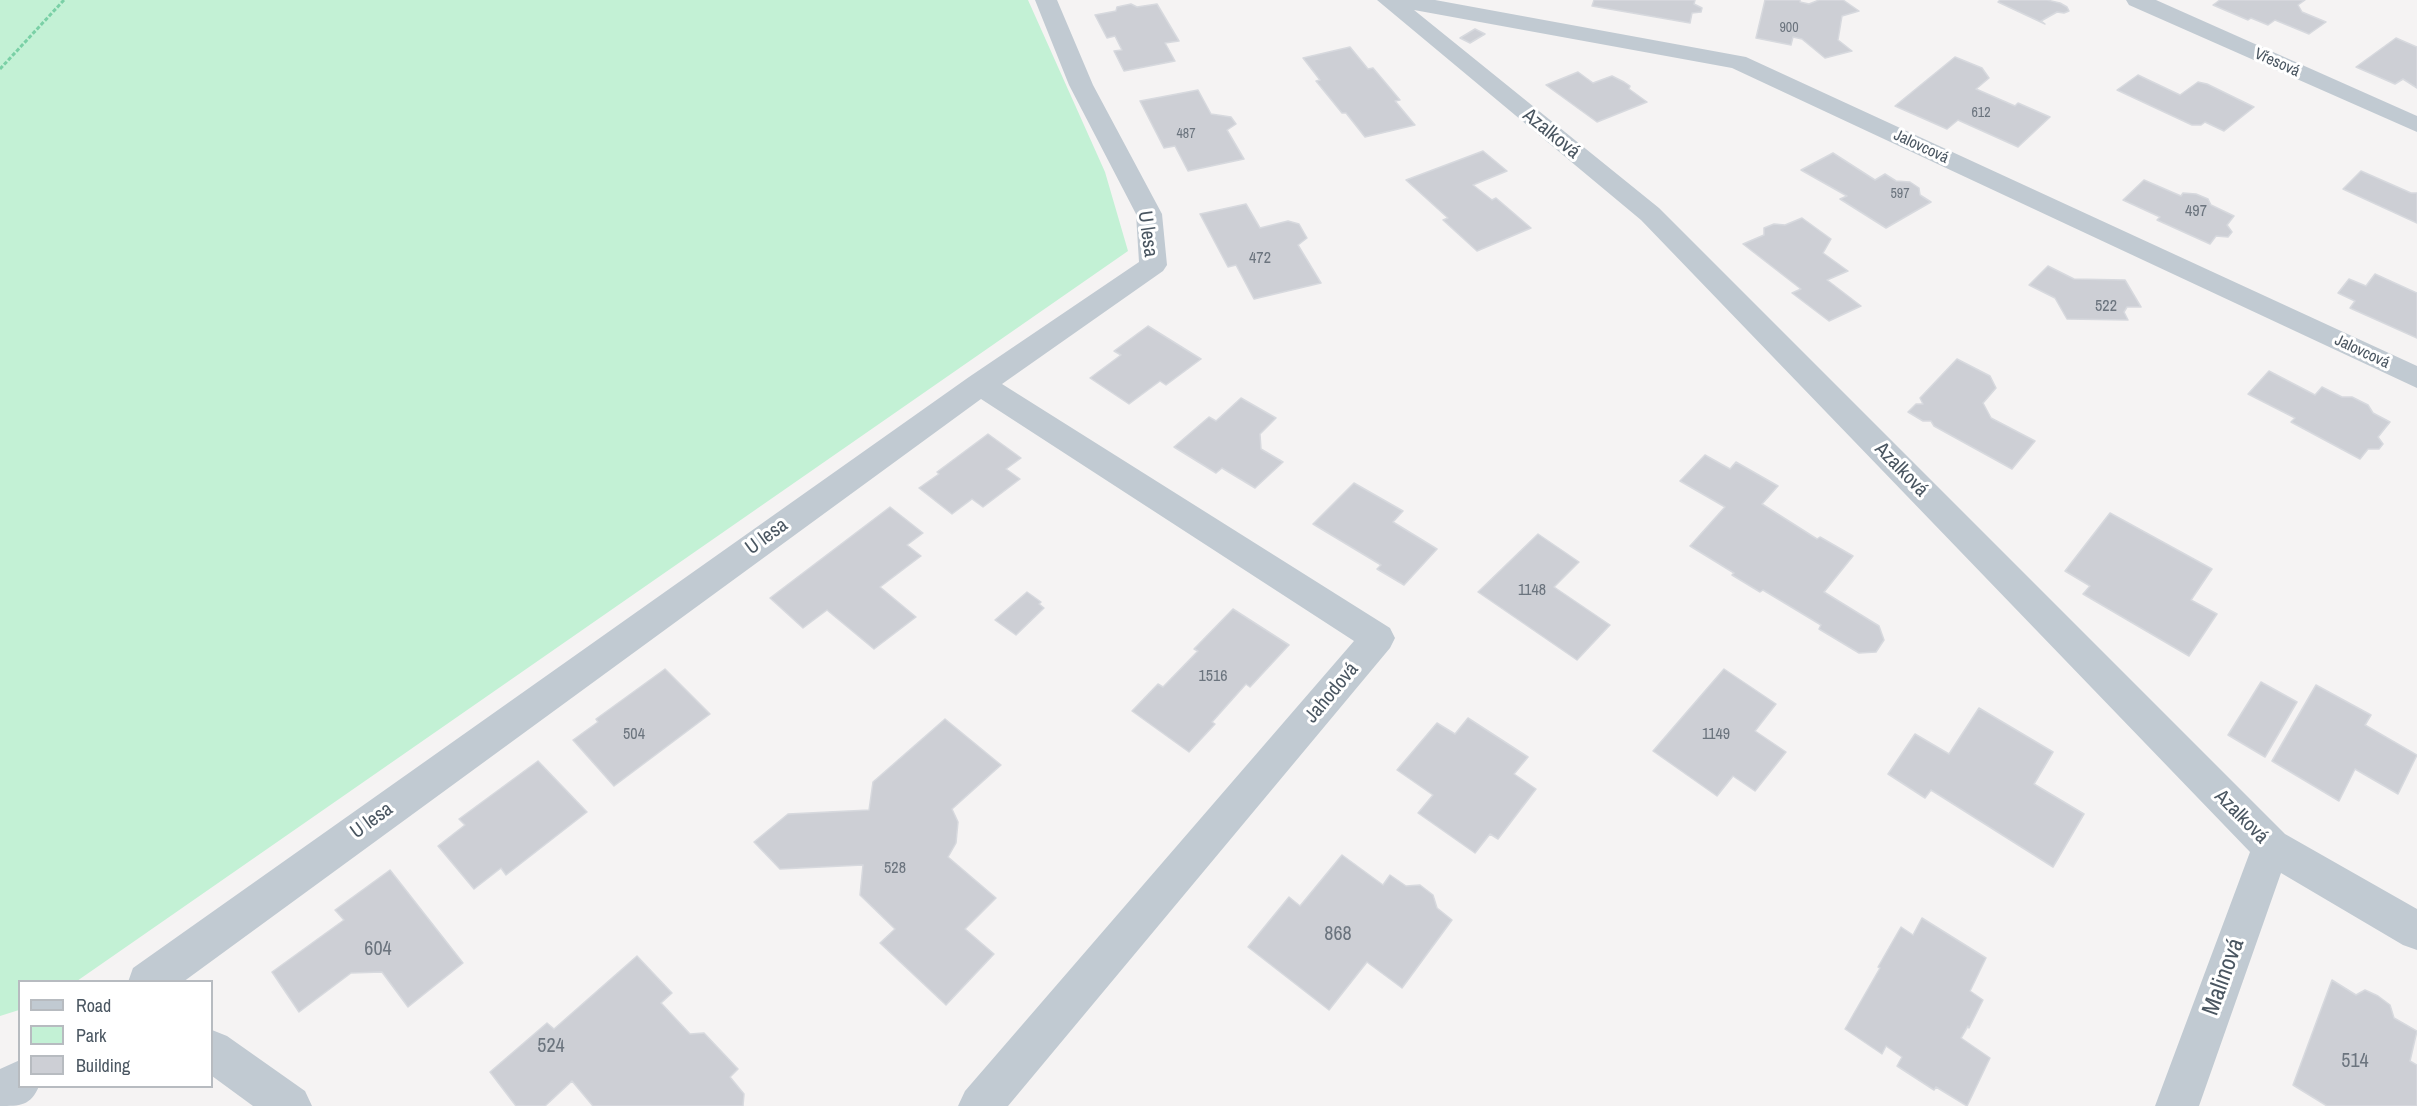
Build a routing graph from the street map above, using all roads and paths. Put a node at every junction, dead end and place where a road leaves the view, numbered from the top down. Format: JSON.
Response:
{"nodes":[{"id":1,"x":64,"y":0,"type":"edge"},
{"id":2,"x":1046,"y":0,"type":"edge"},
{"id":3,"x":1388,"y":0,"type":"edge"},
{"id":4,"x":1398,"y":0,"type":"edge"},
{"id":5,"x":2137,"y":0,"type":"edge"},
{"id":6,"x":0,"y":69,"type":"edge"},
{"id":7,"x":2417,"y":125,"type":"edge"},
{"id":8,"x":2417,"y":378,"type":"edge"},
{"id":9,"x":980,"y":384,"type":"junction"},
{"id":10,"x":2271,"y":847,"type":"junction"},
{"id":11,"x":2417,"y":931,"type":"edge"},
{"id":12,"x":149,"y":980,"type":"edge"},
{"id":13,"x":213,"y":1052,"type":"edge"},
{"id":14,"x":18,"y":1082,"type":"edge"},
{"id":15,"x":0,"y":1096,"type":"edge"},
{"id":16,"x":290,"y":1106,"type":"edge"},
{"id":17,"x":980,"y":1106,"type":"edge"},
{"id":18,"x":2177,"y":1106,"type":"edge"}],
"edges":[{"from":1,"to":6,"type":"path"},
{"from":2,"to":9,"type":"street","name":"U lesa"},
{"from":3,"to":10,"type":"street","name":"Azalková"},
{"from":4,"to":8,"type":"street","name":"Jalovcová"},
{"from":5,"to":7,"type":"street","name":"Vřesová"},
{"from":9,"to":12,"type":"street","name":"U lesa"},
{"from":9,"to":17,"type":"street","name":"Jahodová"},
{"from":10,"to":11,"type":"street","name":"Azalková"},
{"from":10,"to":18,"type":"street","name":"Malinová"},
{"from":13,"to":16,"type":"street"},
{"from":14,"to":15,"type":"street"}]}
